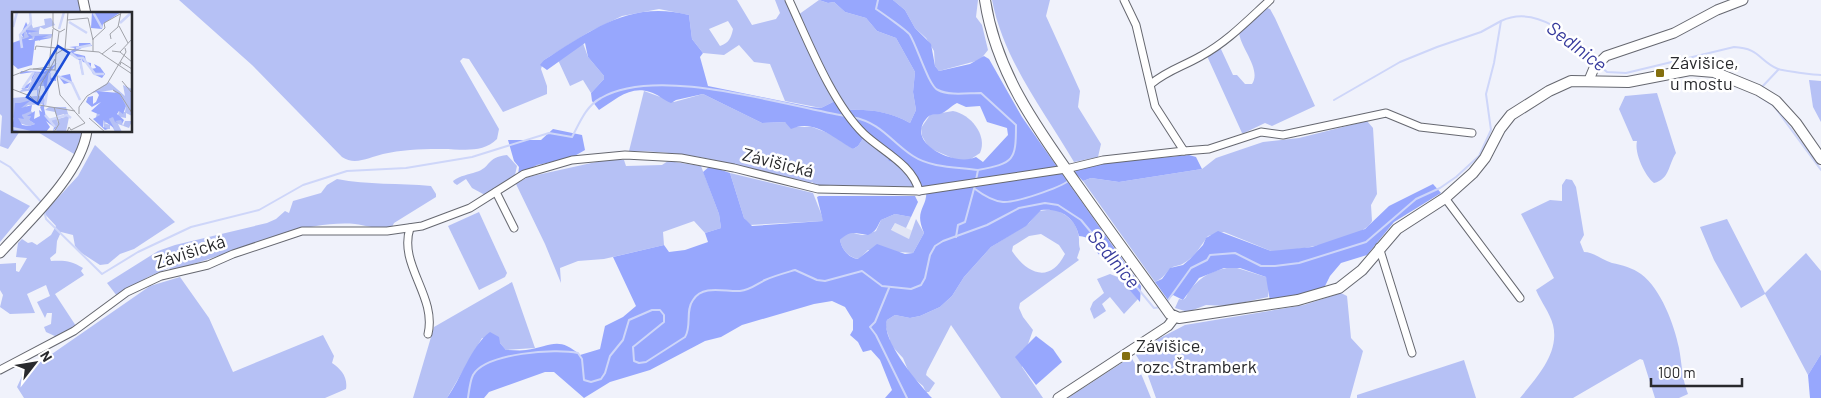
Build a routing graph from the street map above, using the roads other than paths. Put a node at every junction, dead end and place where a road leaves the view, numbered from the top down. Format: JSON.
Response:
{"nodes":[{"id":1,"x":789,"y":0,"type":"edge"},
{"id":2,"x":986,"y":0,"type":"edge"},
{"id":3,"x":1124,"y":0,"type":"edge"},
{"id":4,"x":1270,"y":0,"type":"edge"},
{"id":5,"x":1743,"y":0,"type":"edge"},
{"id":6,"x":1591,"y":75,"type":"junction"},
{"id":7,"x":1150,"y":84,"type":"junction"},
{"id":8,"x":87,"y":132,"type":"edge"},
{"id":9,"x":1472,"y":133,"type":"dead end"},
{"id":10,"x":1184,"y":151,"type":"junction"},
{"id":11,"x":1821,"y":159,"type":"edge"},
{"id":12,"x":1066,"y":169,"type":"junction"},
{"id":13,"x":919,"y":191,"type":"junction"},
{"id":14,"x":496,"y":192,"type":"junction"},
{"id":15,"x":1444,"y":198,"type":"junction"},
{"id":16,"x":410,"y":228,"type":"junction"},
{"id":17,"x":514,"y":228,"type":"dead end"},
{"id":18,"x":1379,"y":247,"type":"junction"},
{"id":19,"x":0,"y":253,"type":"edge"},
{"id":20,"x":1520,"y":298,"type":"dead end"},
{"id":21,"x":1171,"y":314,"type":"junction"},
{"id":22,"x":428,"y":334,"type":"dead end"},
{"id":23,"x":1412,"y":353,"type":"dead end"},
{"id":24,"x":0,"y":370,"type":"edge"},
{"id":25,"x":1058,"y":398,"type":"edge"}],
"edges":[{"from":1,"to":13,"type":"street"},
{"from":2,"to":12,"type":"main road"},
{"from":3,"to":7,"type":"street"},
{"from":4,"to":7,"type":"street"},
{"from":5,"to":6,"type":"street"},
{"from":6,"to":11,"type":"main road"},
{"from":6,"to":15,"type":"main road"},
{"from":7,"to":10,"type":"street"},
{"from":8,"to":19,"type":"street"},
{"from":9,"to":10,"type":"street","name":"Závišická"},
{"from":10,"to":12,"type":"street","name":"Závišická"},
{"from":12,"to":13,"type":"street","name":"Závišická"},
{"from":12,"to":21,"type":"main road"},
{"from":13,"to":14,"type":"street","name":"Závišická"},
{"from":14,"to":16,"type":"street","name":"Závišická"},
{"from":14,"to":17,"type":"street"},
{"from":15,"to":18,"type":"main road"},
{"from":15,"to":20,"type":"street"},
{"from":16,"to":22,"type":"street"},
{"from":16,"to":24,"type":"street","name":"Závišická"},
{"from":18,"to":21,"type":"main road"},
{"from":18,"to":23,"type":"street"},
{"from":21,"to":25,"type":"street"}]}
